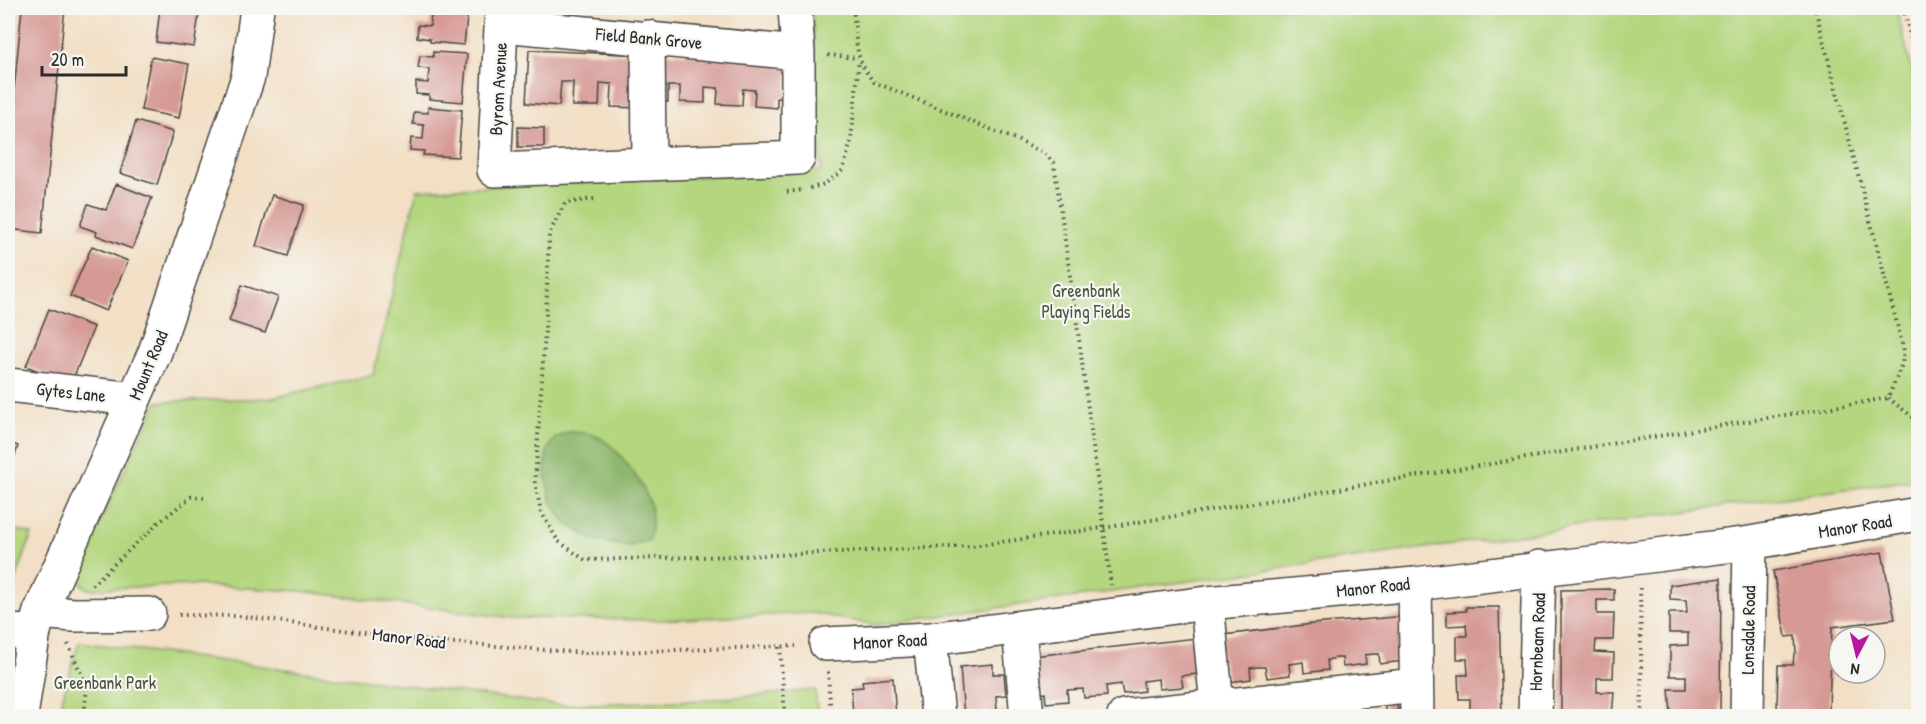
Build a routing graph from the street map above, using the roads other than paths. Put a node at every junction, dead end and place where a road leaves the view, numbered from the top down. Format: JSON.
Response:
{"nodes":[{"id":1,"x":257,"y":8,"type":"edge"},
{"id":2,"x":795,"y":8,"type":"edge"},
{"id":3,"x":501,"y":16,"type":"edge"},
{"id":4,"x":648,"y":38,"type":"junction"},
{"id":5,"x":812,"y":54,"type":"junction"},
{"id":6,"x":649,"y":164,"type":"junction"},
{"id":7,"x":8,"y":385,"type":"edge"},
{"id":8,"x":134,"y":399,"type":"junction"},
{"id":9,"x":1918,"y":514,"type":"edge"},
{"id":10,"x":1750,"y":543,"type":"junction"},
{"id":11,"x":1539,"y":567,"type":"junction"},
{"id":12,"x":1415,"y":584,"type":"junction"},
{"id":13,"x":1208,"y":603,"type":"junction"},
{"id":14,"x":149,"y":614,"type":"dead end"},
{"id":15,"x":27,"y":625,"type":"edge"},
{"id":16,"x":1019,"y":629,"type":"junction"},
{"id":17,"x":930,"y":639,"type":"junction"},
{"id":18,"x":826,"y":644,"type":"road end"},
{"id":19,"x":1416,"y":685,"type":"junction"},
{"id":20,"x":1218,"y":711,"type":"edge"},
{"id":21,"x":21,"y":717,"type":"edge"},
{"id":22,"x":938,"y":717,"type":"edge"},
{"id":23,"x":1027,"y":717,"type":"edge"},
{"id":24,"x":1124,"y":717,"type":"edge"},
{"id":25,"x":1417,"y":717,"type":"edge"},
{"id":26,"x":1535,"y":717,"type":"edge"},
{"id":27,"x":1747,"y":717,"type":"edge"}],
"edges":[{"from":1,"to":8,"type":"street","name":"Mount Road"},
{"from":2,"to":5,"type":"street"},
{"from":3,"to":4,"type":"street","name":"Field Bank Grove"},
{"from":3,"to":6,"type":"street","name":"Byrom Avenue"},
{"from":4,"to":5,"type":"street","name":"Field Bank Grove"},
{"from":4,"to":6,"type":"street"},
{"from":5,"to":6,"type":"street"},
{"from":7,"to":8,"type":"street","name":"Gytes Lane"},
{"from":8,"to":15,"type":"street","name":"Mount Road"},
{"from":9,"to":10,"type":"street","name":"Manor Road"},
{"from":10,"to":11,"type":"street","name":"Manor Road"},
{"from":10,"to":27,"type":"street","name":"Lonsdale Road"},
{"from":11,"to":12,"type":"street","name":"Manor Road"},
{"from":11,"to":26,"type":"street","name":"Hornbeam Road"},
{"from":12,"to":13,"type":"street","name":"Manor Road"},
{"from":12,"to":19,"type":"street"},
{"from":13,"to":16,"type":"street","name":"Manor Road"},
{"from":13,"to":20,"type":"street"},
{"from":14,"to":15,"type":"street"},
{"from":15,"to":21,"type":"street","name":"Mount Road"},
{"from":16,"to":17,"type":"street","name":"Manor Road"},
{"from":16,"to":23,"type":"street"},
{"from":17,"to":18,"type":"street","name":"Manor Road"},
{"from":17,"to":22,"type":"street"},
{"from":19,"to":20,"type":"street"},
{"from":19,"to":25,"type":"street"},
{"from":20,"to":24,"type":"street"}]}
